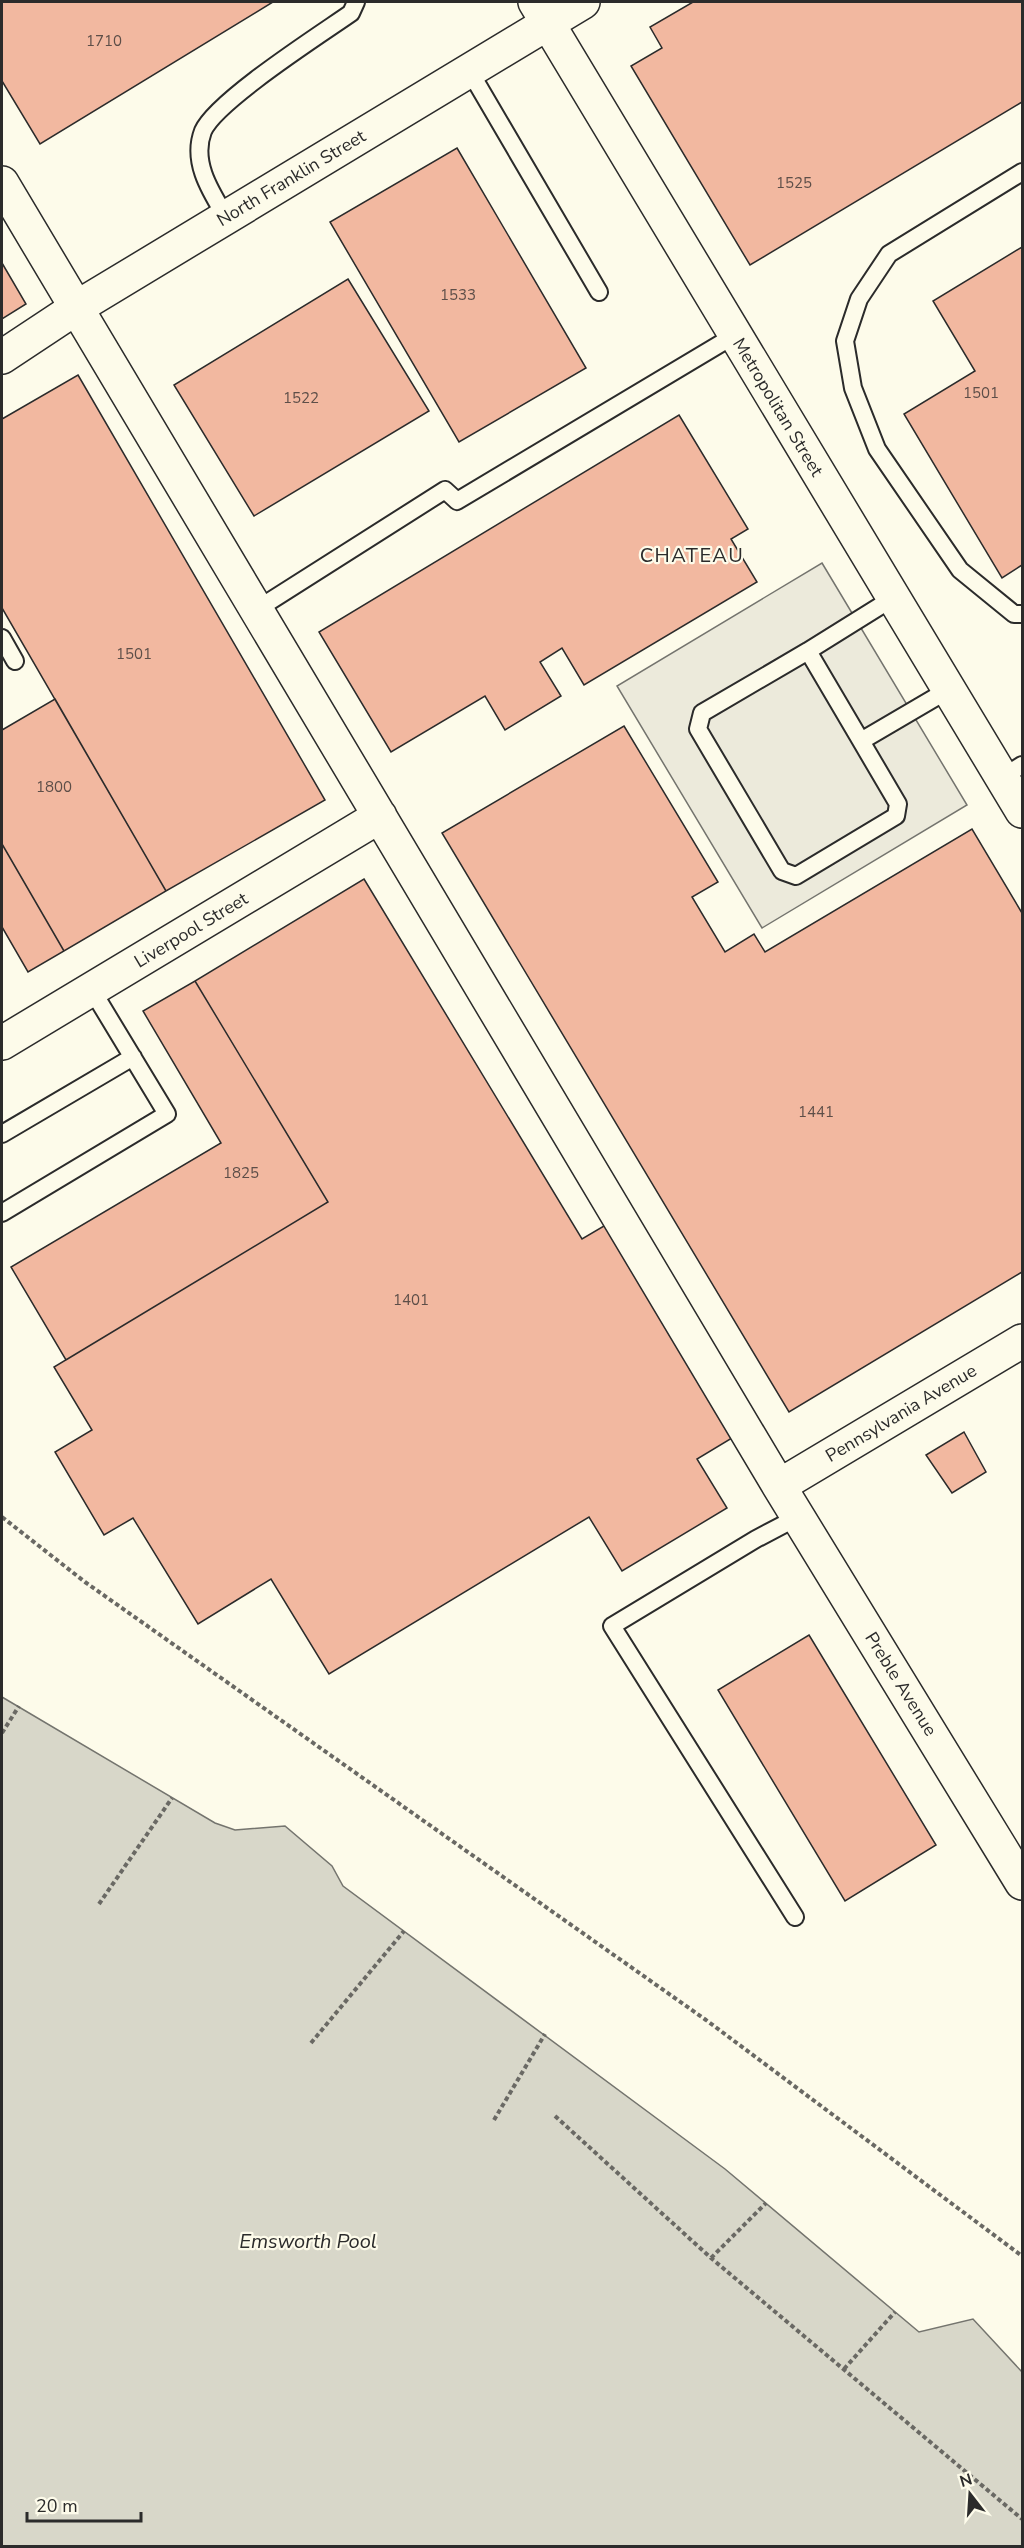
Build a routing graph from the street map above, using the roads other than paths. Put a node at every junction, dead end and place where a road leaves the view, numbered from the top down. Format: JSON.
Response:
{"nodes":[{"id":1,"x":356,"y":2,"type":"edge"},
{"id":2,"x":583,"y":2,"type":"edge"},
{"id":3,"x":541,"y":12,"type":"edge"},
{"id":4,"x":469,"y":70,"type":"junction"},
{"id":5,"x":1023,"y":172,"type":"edge"},
{"id":6,"x":2,"y":183,"type":"edge"},
{"id":7,"x":226,"y":217,"type":"junction"},
{"id":8,"x":599,"y":292,"type":"dead end"},
{"id":9,"x":76,"y":308,"type":"junction"},
{"id":10,"x":735,"y":335,"type":"junction"},
{"id":11,"x":2,"y":357,"type":"edge"},
{"id":12,"x":893,"y":598,"type":"junction"},
{"id":13,"x":256,"y":610,"type":"junction"},
{"id":14,"x":1023,"y":614,"type":"edge"},
{"id":15,"x":2,"y":638,"type":"edge"},
{"id":16,"x":808,"y":651,"type":"junction"},
{"id":17,"x":15,"y":661,"type":"dead end"},
{"id":18,"x":948,"y":690,"type":"junction"},
{"id":19,"x":861,"y":741,"type":"junction"},
{"id":20,"x":1013,"y":771,"type":"edge"},
{"id":21,"x":1023,"y":811,"type":"edge"},
{"id":22,"x":380,"y":816,"type":"junction"},
{"id":23,"x":92,"y":990,"type":"junction"},
{"id":24,"x":2,"y":1043,"type":"edge"},
{"id":25,"x":133,"y":1057,"type":"junction"},
{"id":26,"x":2,"y":1134,"type":"edge"},
{"id":27,"x":2,"y":1213,"type":"edge"},
{"id":28,"x":1023,"y":1341,"type":"edge"},
{"id":29,"x":779,"y":1486,"type":"junction"},
{"id":30,"x":798,"y":1517,"type":"junction"},
{"id":31,"x":1023,"y":1883,"type":"edge"},
{"id":32,"x":795,"y":1917,"type":"dead end"}],
"edges":[{"from":1,"to":7,"type":"lane"},
{"from":2,"to":3,"type":"street","name":"North Franklin Street"},
{"from":3,"to":4,"type":"street","name":"North Franklin Street"},
{"from":3,"to":10,"type":"street","name":"Metropolitan Street"},
{"from":4,"to":7,"type":"street","name":"North Franklin Street"},
{"from":4,"to":8,"type":"lane"},
{"from":5,"to":14,"type":"lane"},
{"from":6,"to":9,"type":"street","name":"Preble Avenue"},
{"from":7,"to":9,"type":"street","name":"North Franklin Street"},
{"from":9,"to":11,"type":"street","name":"North Franklin Street"},
{"from":9,"to":13,"type":"street","name":"Preble Avenue"},
{"from":10,"to":12,"type":"street","name":"Metropolitan Street"},
{"from":10,"to":13,"type":"lane"},
{"from":12,"to":16,"type":"lane"},
{"from":12,"to":18,"type":"street","name":"Metropolitan Street"},
{"from":13,"to":22,"type":"street","name":"Preble Avenue"},
{"from":15,"to":17,"type":"lane"},
{"from":16,"to":19,"type":"lane"},
{"from":16,"to":19,"type":"lane"},
{"from":18,"to":19,"type":"lane"},
{"from":18,"to":20,"type":"street","name":"Metropolitan Street"},
{"from":20,"to":21,"type":"street","name":"Metropolitan Street"},
{"from":22,"to":23,"type":"street","name":"Liverpool Street"},
{"from":22,"to":29,"type":"street","name":"Preble Avenue"},
{"from":23,"to":24,"type":"street","name":"Liverpool Street"},
{"from":23,"to":25,"type":"lane"},
{"from":25,"to":26,"type":"lane"},
{"from":25,"to":27,"type":"lane"},
{"from":28,"to":29,"type":"street","name":"Pennsylvania Avenue"},
{"from":29,"to":30,"type":"street","name":"Preble Avenue"},
{"from":30,"to":31,"type":"street","name":"Preble Avenue"},
{"from":30,"to":32,"type":"lane"}]}
